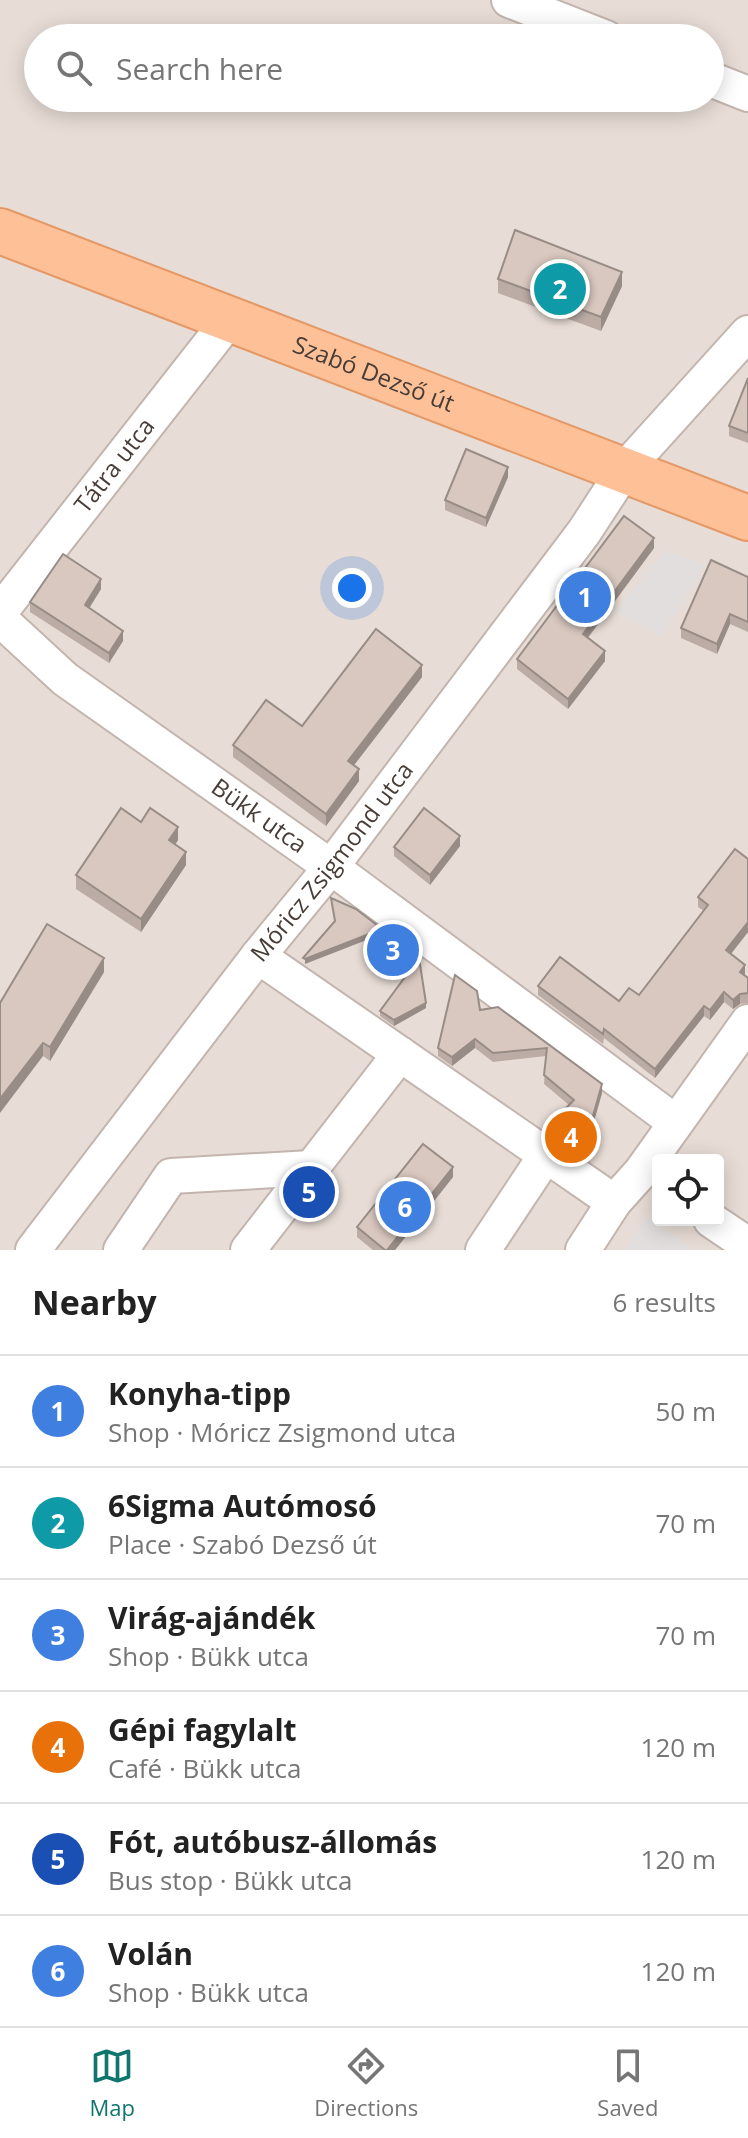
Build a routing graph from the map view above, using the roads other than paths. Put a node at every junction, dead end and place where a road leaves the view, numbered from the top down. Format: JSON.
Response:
{"nodes":[{"id":1,"x":509,"y":0,"type":"edge"},
{"id":2,"x":570,"y":24,"type":"edge"},
{"id":3,"x":724,"y":85,"type":"edge"},
{"id":4,"x":748,"y":94,"type":"edge"},
{"id":5,"x":0,"y":231,"type":"edge"},
{"id":6,"x":229,"y":320,"type":"junction"},
{"id":7,"x":747,"y":334,"type":"edge"},
{"id":8,"x":625,"y":469,"type":"junction"},
{"id":9,"x":748,"y":518,"type":"edge"},
{"id":10,"x":0,"y":612,"type":"edge"},
{"id":11,"x":0,"y":619,"type":"edge"},
{"id":12,"x":331,"y":867,"type":"junction"},
{"id":13,"x":258,"y":956,"type":"junction"},
{"id":14,"x":748,"y":1022,"type":"edge"},
{"id":15,"x":400,"y":1054,"type":"junction"},
{"id":16,"x":675,"y":1122,"type":"junction"},
{"id":17,"x":546,"y":1155,"type":"junction"},
{"id":18,"x":311,"y":1168,"type":"junction"},
{"id":19,"x":650,"y":1178,"type":"edge"},
{"id":20,"x":614,"y":1202,"type":"junction"},
{"id":21,"x":720,"y":1226,"type":"edge"},
{"id":22,"x":748,"y":1245,"type":"edge"},
{"id":23,"x":33,"y":1250,"type":"edge"},
{"id":24,"x":121,"y":1250,"type":"edge"},
{"id":25,"x":248,"y":1250,"type":"edge"},
{"id":26,"x":483,"y":1250,"type":"edge"},
{"id":27,"x":583,"y":1250,"type":"edge"}],
"edges":[{"from":1,"to":2,"type":"street"},
{"from":3,"to":4,"type":"street"},
{"from":5,"to":6,"type":"main road","name":"Szabó Dezső út"},
{"from":6,"to":8,"type":"main road","name":"Szabó Dezső út"},
{"from":6,"to":10,"type":"street","name":"Tátra utca"},
{"from":7,"to":8,"type":"street","name":"Móricz Zsigmond utca"},
{"from":8,"to":9,"type":"main road","name":"Szabó Dezső út"},
{"from":8,"to":12,"type":"street","name":"Móricz Zsigmond utca"},
{"from":11,"to":12,"type":"street","name":"Bükk utca"},
{"from":12,"to":13,"type":"street","name":"Móricz Zsigmond utca"},
{"from":12,"to":16,"type":"street","name":"Bükk utca"},
{"from":13,"to":15,"type":"street"},
{"from":13,"to":23,"type":"street","name":"Móricz Zsigmond utca"},
{"from":14,"to":16,"type":"street"},
{"from":15,"to":17,"type":"street"},
{"from":15,"to":18,"type":"street"},
{"from":16,"to":19,"type":"street"},
{"from":17,"to":20,"type":"street"},
{"from":17,"to":26,"type":"street"},
{"from":18,"to":24,"type":"street"},
{"from":18,"to":25,"type":"street"},
{"from":19,"to":20,"type":"street"},
{"from":20,"to":27,"type":"street"},
{"from":21,"to":22,"type":"street"}]}
